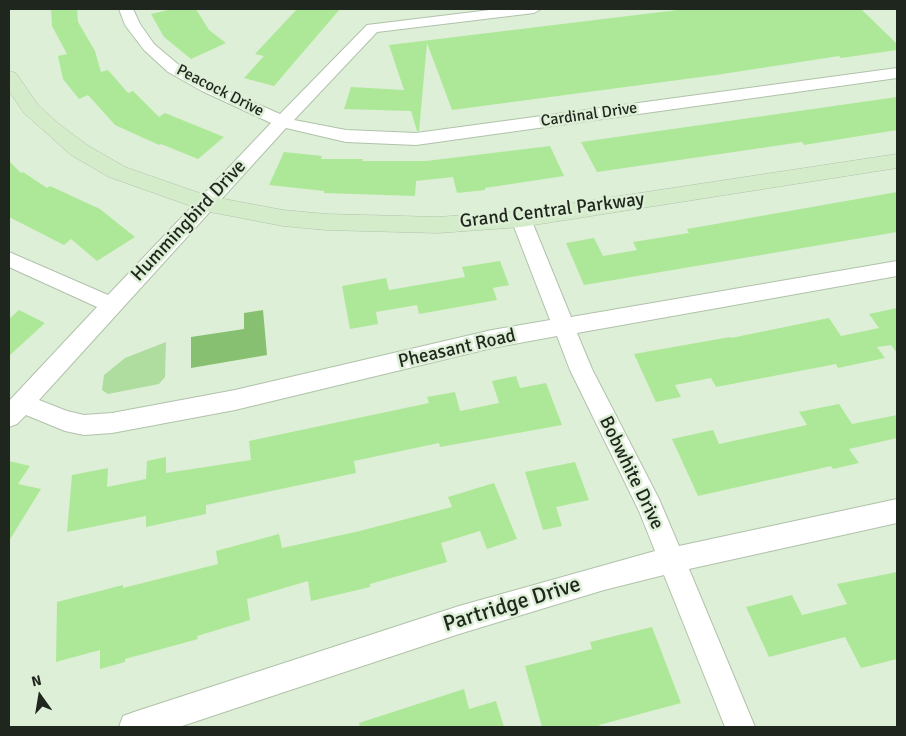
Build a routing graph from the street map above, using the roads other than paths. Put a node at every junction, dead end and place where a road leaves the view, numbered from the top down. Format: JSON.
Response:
{"nodes":[{"id":1,"x":126,"y":9,"type":"edge"},
{"id":2,"x":534,"y":9,"type":"edge"},
{"id":3,"x":897,"y":73,"type":"edge"},
{"id":4,"x":9,"y":77,"type":"edge"},
{"id":5,"x":281,"y":122,"type":"junction"},
{"id":6,"x":897,"y":160,"type":"edge"},
{"id":7,"x":205,"y":203,"type":"junction"},
{"id":8,"x":521,"y":219,"type":"junction"},
{"id":9,"x":9,"y":258,"type":"edge"},
{"id":10,"x":897,"y":268,"type":"edge"},
{"id":11,"x":112,"y":305,"type":"junction"},
{"id":12,"x":563,"y":326,"type":"junction"},
{"id":13,"x":15,"y":410,"type":"edge"},
{"id":14,"x":897,"y":511,"type":"edge"},
{"id":15,"x":672,"y":560,"type":"junction"},
{"id":16,"x":134,"y":727,"type":"edge"},
{"id":17,"x":740,"y":727,"type":"edge"}],
"edges":[{"from":1,"to":5,"type":"street","name":"Peacock Drive"},
{"from":2,"to":5,"type":"street","name":"Hummingbird Drive"},
{"from":3,"to":5,"type":"street","name":"Cardinal Drive"},
{"from":4,"to":7,"type":"street","name":"Grand Central Parkway"},
{"from":5,"to":7,"type":"street","name":"Hummingbird Drive"},
{"from":6,"to":8,"type":"street","name":"Grand Central Parkway"},
{"from":7,"to":8,"type":"street","name":"Grand Central Parkway"},
{"from":7,"to":11,"type":"street","name":"Hummingbird Drive"},
{"from":8,"to":12,"type":"street","name":"Bobwhite Drive"},
{"from":9,"to":11,"type":"street"},
{"from":10,"to":12,"type":"street","name":"Pheasant Road"},
{"from":11,"to":13,"type":"street","name":"Hummingbird Drive"},
{"from":12,"to":13,"type":"street","name":"Pheasant Road"},
{"from":12,"to":15,"type":"street","name":"Bobwhite Drive"},
{"from":14,"to":15,"type":"street","name":"Partridge Drive"},
{"from":15,"to":16,"type":"street","name":"Partridge Drive"},
{"from":15,"to":17,"type":"street","name":"Bobwhite Drive"}]}
